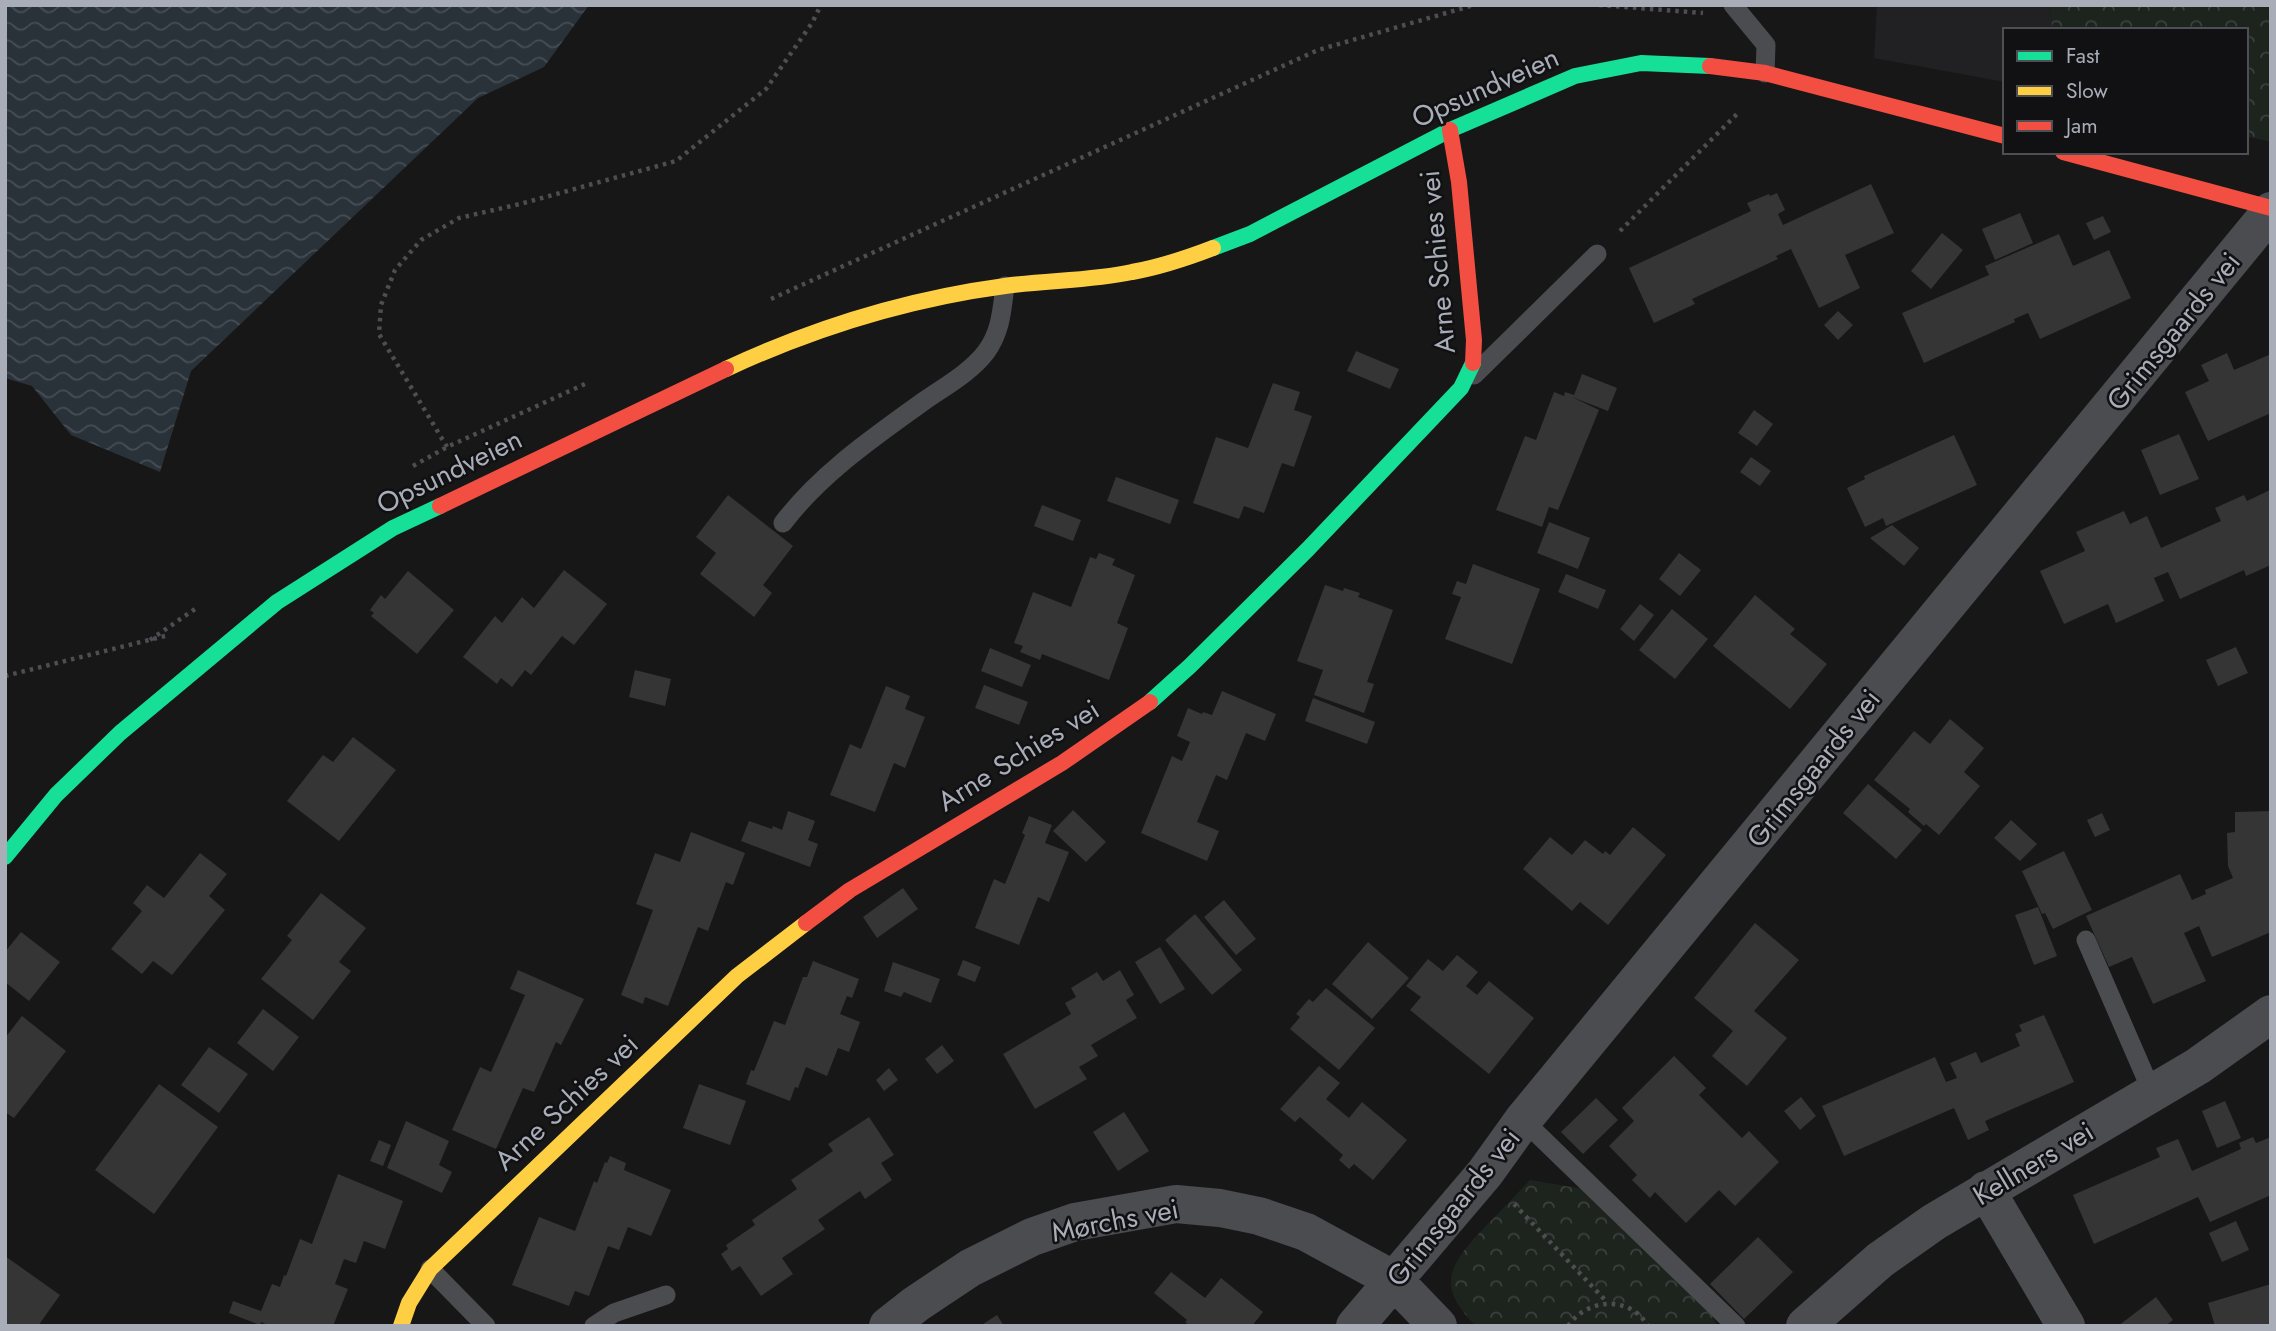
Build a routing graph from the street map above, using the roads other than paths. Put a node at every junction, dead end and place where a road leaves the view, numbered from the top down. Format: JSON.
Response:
{"nodes":[{"id":1,"x":1733,"y":5,"type":"edge"},
{"id":2,"x":1765,"y":73,"type":"junction"},
{"id":3,"x":1450,"y":130,"type":"junction"},
{"id":4,"x":2003,"y":135,"type":"edge"},
{"id":5,"x":2070,"y":154,"type":"edge"},
{"id":6,"x":2271,"y":210,"type":"edge"},
{"id":7,"x":1597,"y":254,"type":"road end"},
{"id":8,"x":1005,"y":286,"type":"junction"},
{"id":9,"x":1461,"y":388,"type":"junction"},
{"id":10,"x":783,"y":523,"type":"dead end"},
{"id":11,"x":5,"y":857,"type":"edge"},
{"id":12,"x":2086,"y":940,"type":"dead end"},
{"id":13,"x":2271,"y":1014,"type":"edge"},
{"id":14,"x":2152,"y":1092,"type":"junction"},
{"id":15,"x":1524,"y":1120,"type":"junction"},
{"id":16,"x":1986,"y":1190,"type":"junction"},
{"id":17,"x":430,"y":1269,"type":"junction"},
{"id":18,"x":1394,"y":1280,"type":"junction"},
{"id":19,"x":666,"y":1295,"type":"dead end"},
{"id":20,"x":401,"y":1326,"type":"edge"},
{"id":21,"x":486,"y":1326,"type":"edge"},
{"id":22,"x":594,"y":1326,"type":"edge"},
{"id":23,"x":888,"y":1326,"type":"edge"},
{"id":24,"x":1355,"y":1326,"type":"edge"},
{"id":25,"x":1438,"y":1326,"type":"edge"},
{"id":26,"x":1736,"y":1326,"type":"edge"},
{"id":27,"x":1805,"y":1326,"type":"edge"},
{"id":28,"x":2066,"y":1326,"type":"edge"}],
"edges":[{"from":1,"to":2,"type":"lane"},
{"from":2,"to":3,"type":"street","name":"Opsundveien"},
{"from":2,"to":4,"type":"street","name":"Opsundveien"},
{"from":3,"to":8,"type":"street","name":"Opsundveien"},
{"from":3,"to":9,"type":"street","name":"Arne Schies vei"},
{"from":5,"to":6,"type":"street"},
{"from":6,"to":15,"type":"street","name":"Grimsgaards vei"},
{"from":7,"to":9,"type":"lane"},
{"from":8,"to":10,"type":"lane"},
{"from":8,"to":11,"type":"street","name":"Opsundveien"},
{"from":9,"to":17,"type":"street","name":"Arne Schies vei"},
{"from":12,"to":14,"type":"lane"},
{"from":13,"to":14,"type":"street","name":"Kellners vei"},
{"from":14,"to":16,"type":"street","name":"Kellners vei"},
{"from":15,"to":18,"type":"street","name":"Grimsgaards vei"},
{"from":15,"to":26,"type":"lane"},
{"from":16,"to":27,"type":"street","name":"Kellners vei"},
{"from":16,"to":28,"type":"street"},
{"from":17,"to":20,"type":"street","name":"Arne Schies vei"},
{"from":17,"to":21,"type":"lane"},
{"from":18,"to":23,"type":"street","name":"Mørchs vei"},
{"from":18,"to":24,"type":"street","name":"Grimsgaards vei"},
{"from":18,"to":25,"type":"street","name":"Mørchs vei"},
{"from":19,"to":22,"type":"lane"}]}
